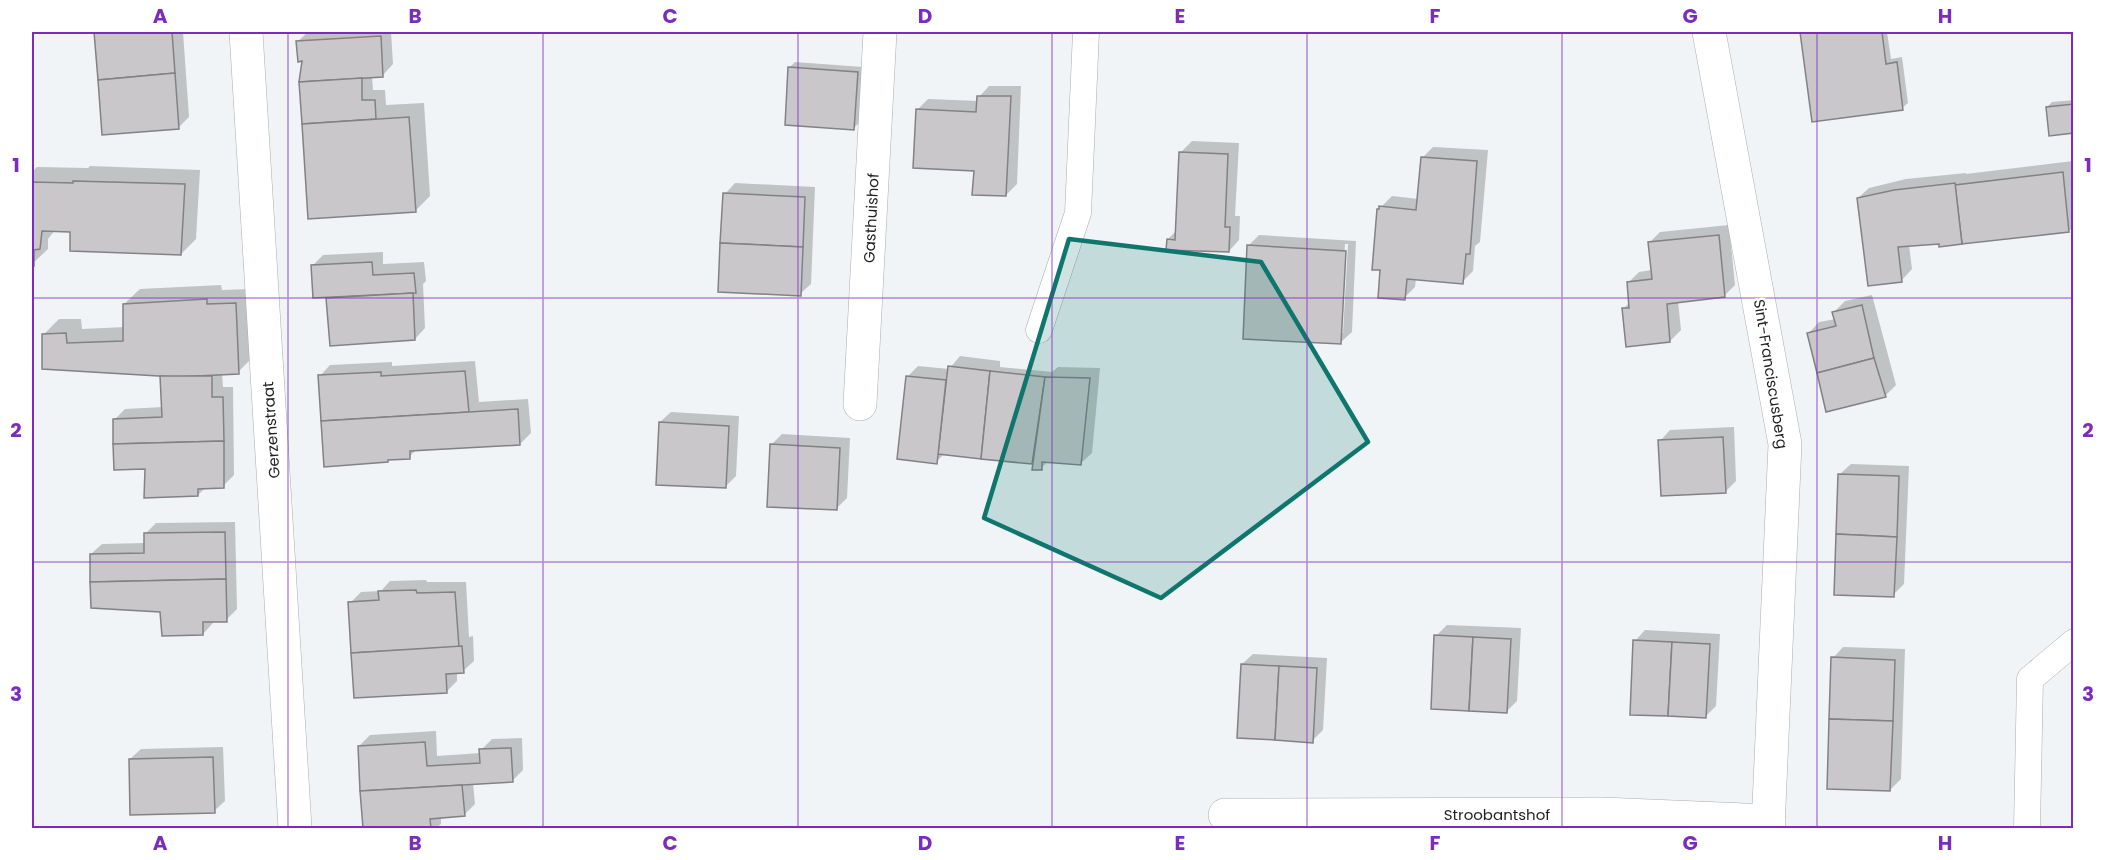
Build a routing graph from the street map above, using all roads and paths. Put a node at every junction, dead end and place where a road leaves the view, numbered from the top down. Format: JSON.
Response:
{"nodes":[{"id":1,"x":246,"y":32,"type":"edge"},
{"id":2,"x":880,"y":32,"type":"edge"},
{"id":3,"x":1086,"y":32,"type":"edge"},
{"id":4,"x":1709,"y":32,"type":"edge"},
{"id":5,"x":1039,"y":330,"type":"dead end"},
{"id":6,"x":860,"y":404,"type":"dead end"},
{"id":7,"x":2073,"y":642,"type":"edge"},
{"id":8,"x":1225,"y":815,"type":"dead end"},
{"id":9,"x":1768,"y":825,"type":"edge"},
{"id":10,"x":295,"y":828,"type":"edge"},
{"id":11,"x":2027,"y":828,"type":"edge"}],
"edges":[{"from":1,"to":10,"type":"street","name":"Gerzenstraat"},
{"from":2,"to":6,"type":"street","name":"Gasthuishof"},
{"from":3,"to":5,"type":"lane"},
{"from":4,"to":9,"type":"street","name":"Sint-Franciscusberg"},
{"from":7,"to":11,"type":"lane"},
{"from":8,"to":9,"type":"street","name":"Stroobantshof"}]}
